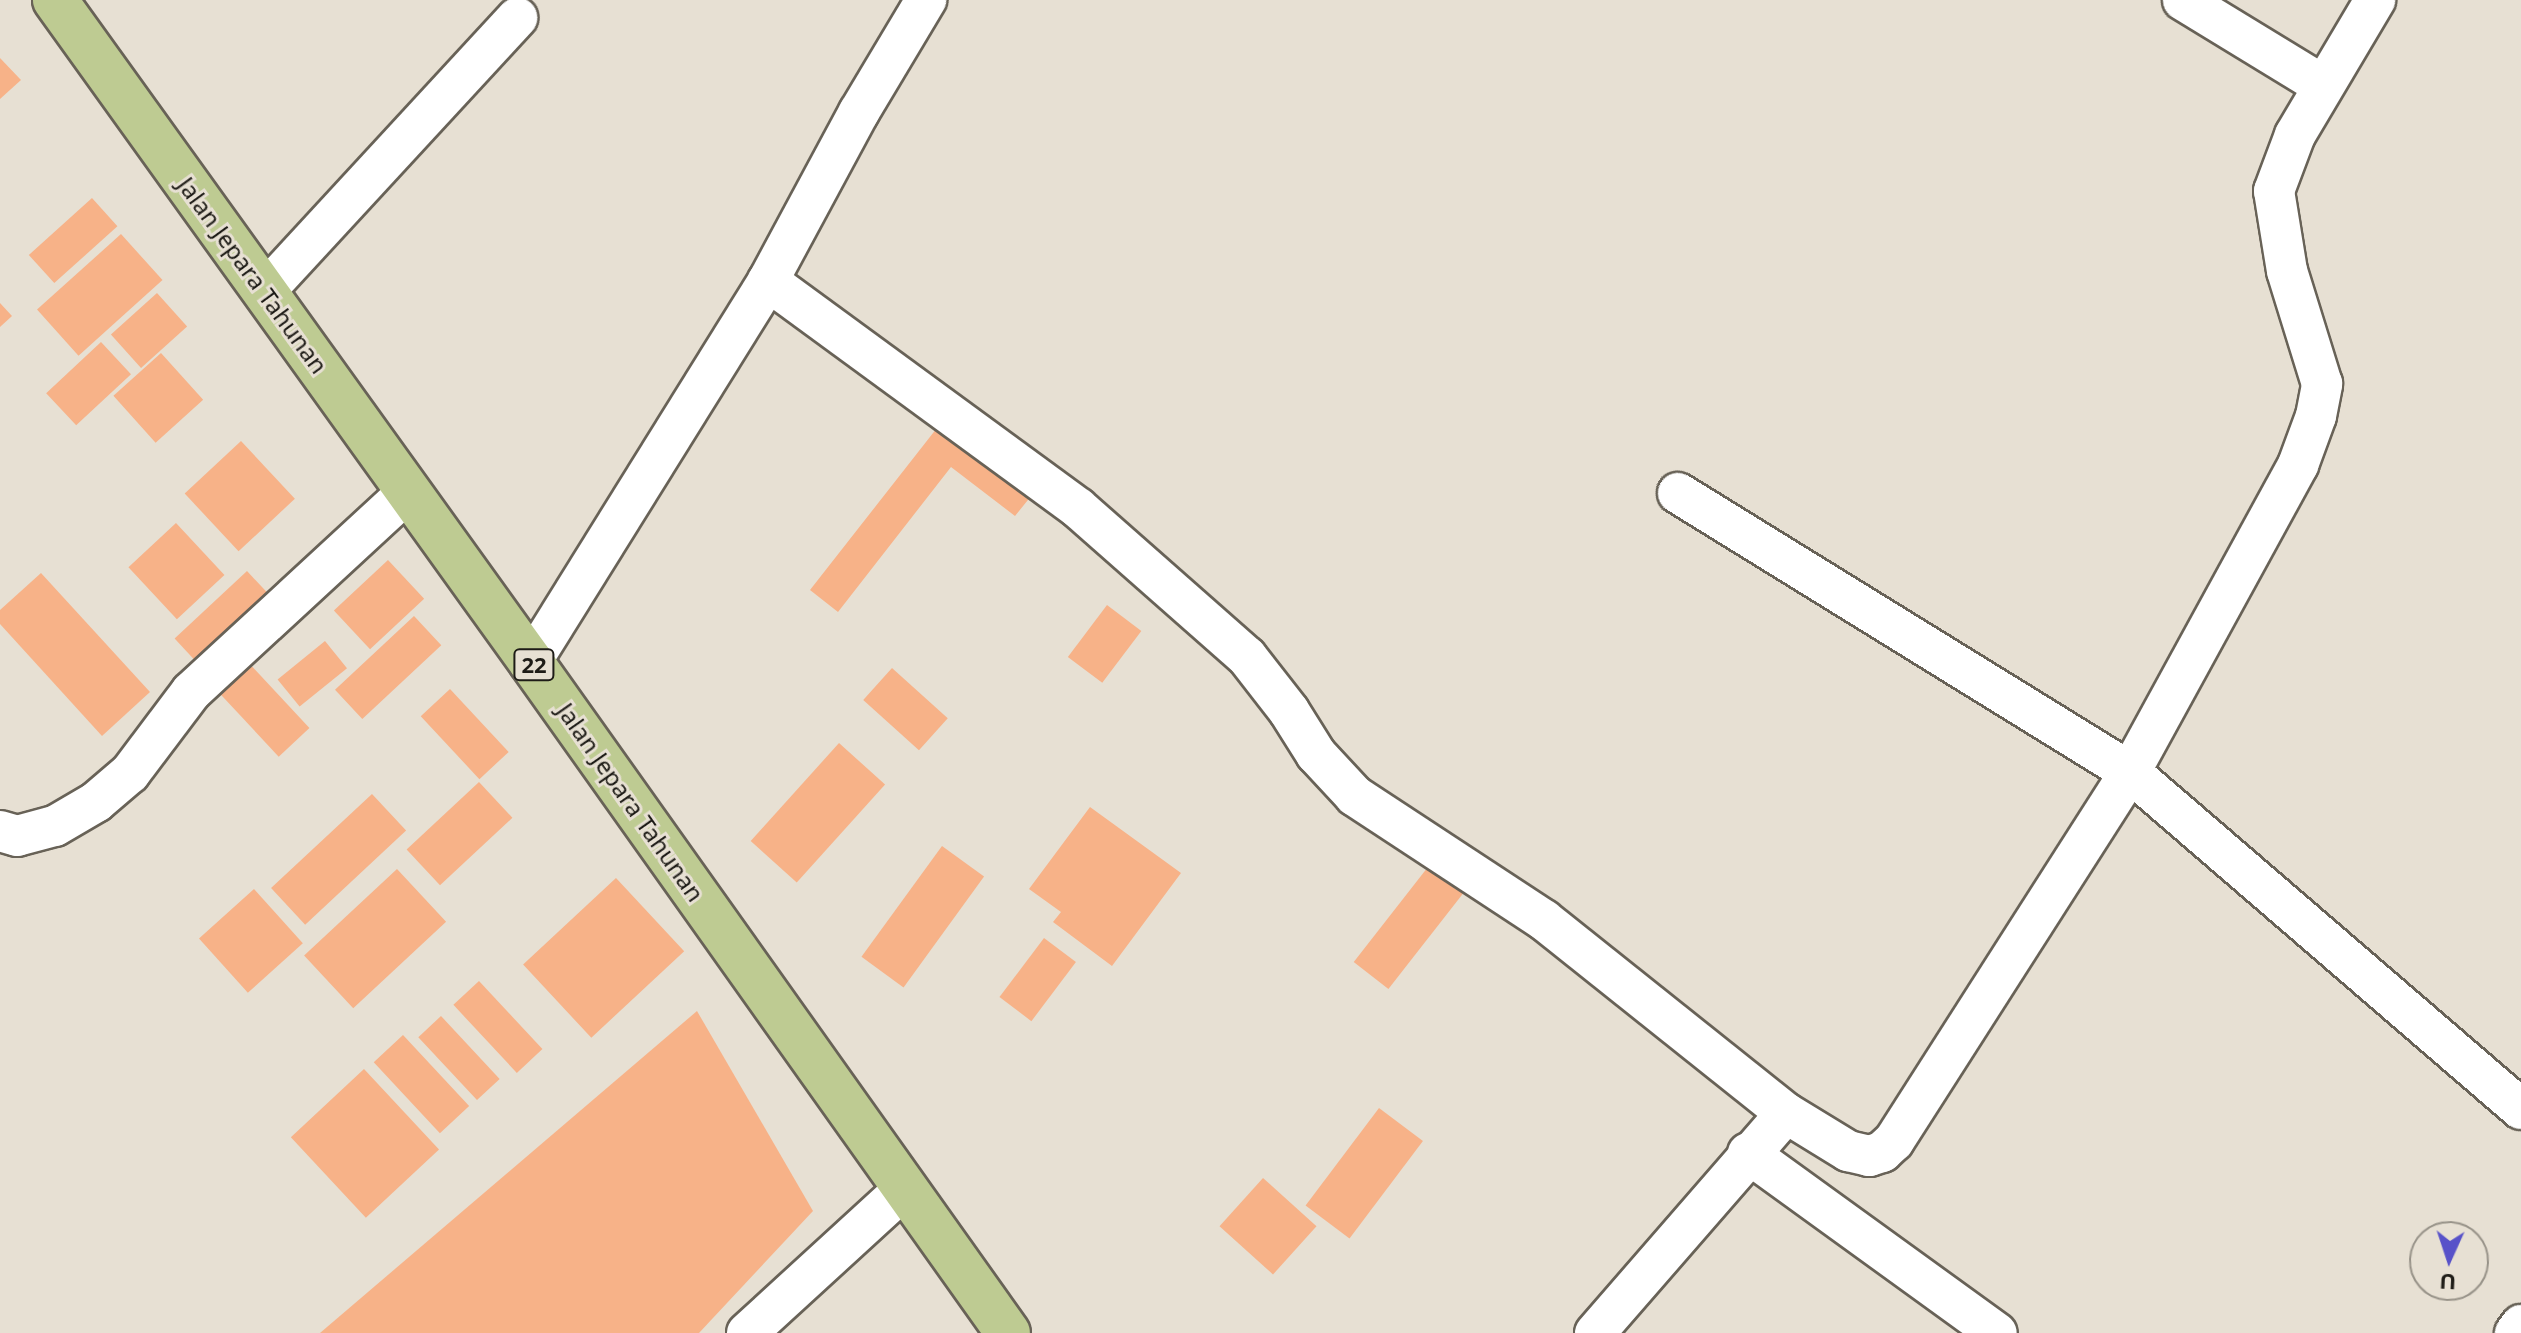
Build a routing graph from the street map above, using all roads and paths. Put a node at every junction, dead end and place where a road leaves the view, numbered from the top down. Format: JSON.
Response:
{"nodes":[{"id":1,"x":55,"y":0,"type":"edge"},
{"id":2,"x":926,"y":0,"type":"edge"},
{"id":3,"x":2183,"y":0,"type":"edge"},
{"id":4,"x":2375,"y":0,"type":"edge"},
{"id":5,"x":517,"y":18,"type":"dead end"},
{"id":6,"x":2322,"y":85,"type":"junction"},
{"id":7,"x":768,"y":281,"type":"junction"},
{"id":8,"x":265,"y":291,"type":"junction"},
{"id":9,"x":409,"y":491,"type":"junction"},
{"id":10,"x":1678,"y":493,"type":"dead end"},
{"id":11,"x":531,"y":662,"type":"junction"},
{"id":12,"x":2130,"y":772,"type":"junction"},
{"id":13,"x":0,"y":831,"type":"edge"},
{"id":14,"x":2521,"y":1109,"type":"edge"},
{"id":15,"x":1786,"y":1113,"type":"junction"},
{"id":16,"x":1748,"y":1153,"type":"junction"},
{"id":17,"x":905,"y":1188,"type":"junction"},
{"id":18,"x":2521,"y":1325,"type":"edge"},
{"id":19,"x":747,"y":1333,"type":"edge"},
{"id":20,"x":1008,"y":1333,"type":"edge"},
{"id":21,"x":1595,"y":1333,"type":"edge"},
{"id":22,"x":1997,"y":1333,"type":"edge"},
{"id":23,"x":2515,"y":1333,"type":"edge"}],
"edges":[{"from":1,"to":8,"type":"highway","name":"Jalan Jepara Tahunan","number":"22"},
{"from":2,"to":7,"type":"street"},
{"from":3,"to":6,"type":"street"},
{"from":4,"to":6,"type":"street"},
{"from":5,"to":8,"type":"street"},
{"from":6,"to":12,"type":"street"},
{"from":7,"to":11,"type":"street"},
{"from":7,"to":15,"type":"street"},
{"from":8,"to":9,"type":"highway","name":"Jalan Jepara Tahunan","number":"22"},
{"from":9,"to":11,"type":"highway","name":"Jalan Jepara Tahunan","number":"22"},
{"from":9,"to":13,"type":"street"},
{"from":10,"to":12,"type":"street"},
{"from":11,"to":17,"type":"highway","name":"Jalan Jepara Tahunan","number":"22"},
{"from":12,"to":14,"type":"street"},
{"from":12,"to":15,"type":"street"},
{"from":15,"to":16,"type":"street"},
{"from":16,"to":21,"type":"street"},
{"from":16,"to":22,"type":"street"},
{"from":17,"to":19,"type":"street"},
{"from":17,"to":20,"type":"highway","name":"Jalan Jepara Tahunan","number":"22"},
{"from":18,"to":23,"type":"street"}]}
